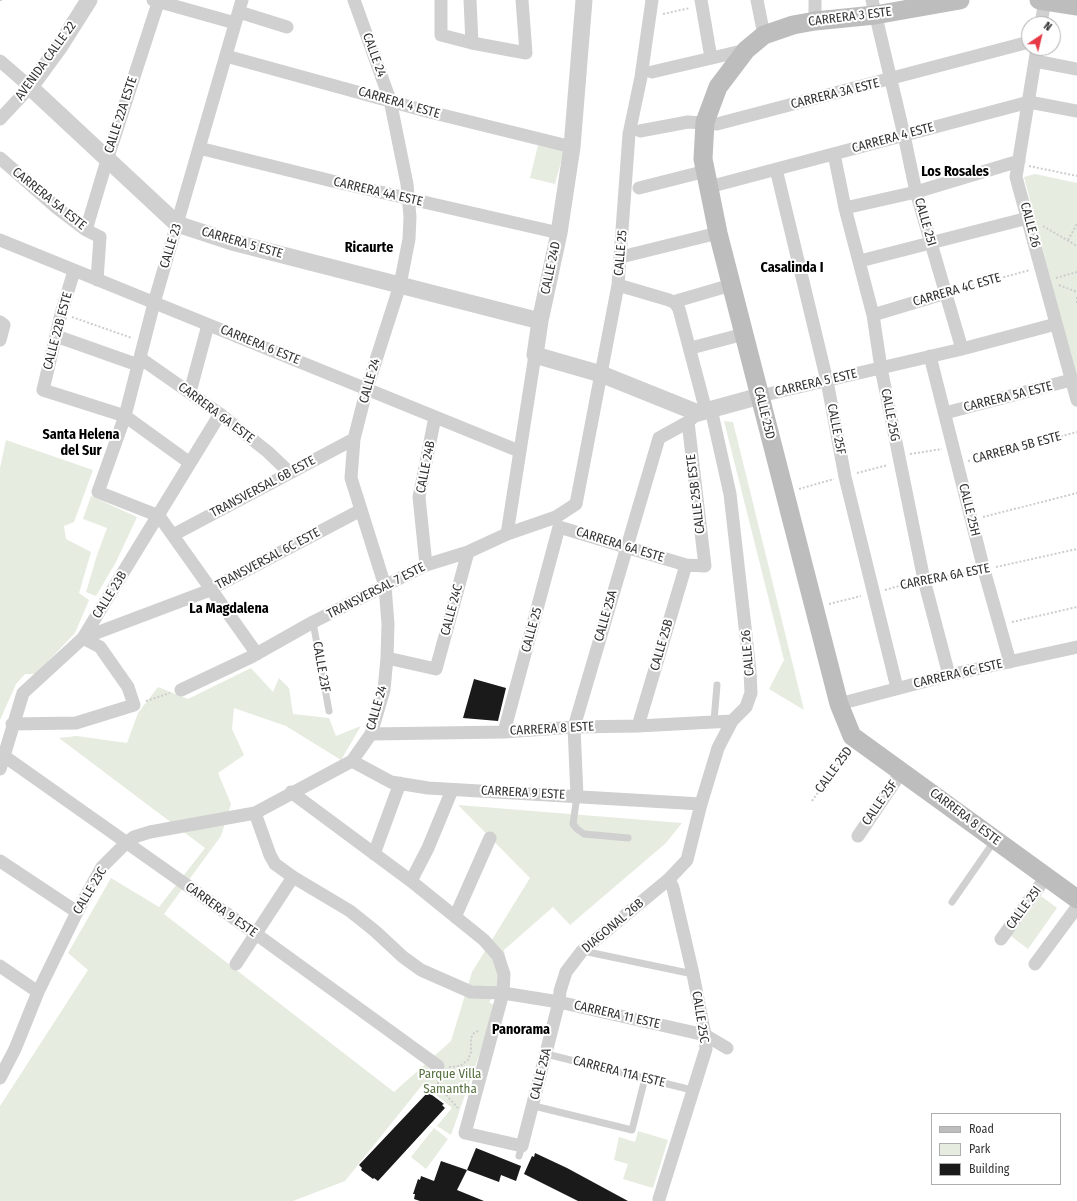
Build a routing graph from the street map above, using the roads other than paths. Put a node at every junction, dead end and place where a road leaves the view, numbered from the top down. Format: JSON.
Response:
{"nodes":[{"id":1,"x":89,"y":0,"type":"edge"},
{"id":2,"x":157,"y":0,"type":"edge"},
{"id":3,"x":354,"y":0,"type":"edge"},
{"id":4,"x":441,"y":0,"type":"edge"},
{"id":5,"x":470,"y":0,"type":"edge"},
{"id":6,"x":522,"y":0,"type":"edge"},
{"id":7,"x":584,"y":0,"type":"edge"},
{"id":8,"x":652,"y":0,"type":"edge"},
{"id":9,"x":757,"y":0,"type":"edge"},
{"id":10,"x":815,"y":0,"type":"edge"},
{"id":11,"x":960,"y":0,"type":"edge"},
{"id":12,"x":1039,"y":0,"type":"edge"},
{"id":13,"x":1045,"y":0,"type":"edge"},
{"id":14,"x":701,"y":2,"type":"edge"},
{"id":15,"x":928,"y":3,"type":"edge"},
{"id":16,"x":1077,"y":6,"type":"edge"},
{"id":17,"x":873,"y":8,"type":"edge"},
{"id":18,"x":239,"y":12,"type":"edge"},
{"id":19,"x":1042,"y":16,"type":"edge"},
{"id":20,"x":815,"y":21,"type":"junction"},
{"id":21,"x":287,"y":27,"type":"dead end"},
{"id":22,"x":764,"y":36,"type":"junction"},
{"id":23,"x":472,"y":43,"type":"junction"},
{"id":24,"x":1021,"y":44,"type":"edge"},
{"id":25,"x":746,"y":50,"type":"junction"},
{"id":26,"x":226,"y":56,"type":"junction"},
{"id":27,"x":1036,"y":56,"type":"edge"},
{"id":28,"x":711,"y":58,"type":"junction"},
{"id":29,"x":0,"y":61,"type":"edge"},
{"id":30,"x":1035,"y":61,"type":"junction"},
{"id":31,"x":1077,"y":69,"type":"edge"},
{"id":32,"x":652,"y":72,"type":"dead end"},
{"id":33,"x":891,"y":80,"type":"junction"},
{"id":34,"x":30,"y":87,"type":"junction"},
{"id":35,"x":718,"y":87,"type":"joint"},
{"id":36,"x":390,"y":100,"type":"junction"},
{"id":37,"x":1028,"y":102,"type":"junction"},
{"id":38,"x":1077,"y":111,"type":"edge"},
{"id":39,"x":0,"y":119,"type":"edge"},
{"id":40,"x":705,"y":122,"type":"junction"},
{"id":41,"x":640,"y":131,"type":"dead end"},
{"id":42,"x":904,"y":135,"type":"junction"},
{"id":43,"x":572,"y":147,"type":"junction"},
{"id":44,"x":199,"y":148,"type":"junction"},
{"id":45,"x":834,"y":154,"type":"junction"},
{"id":46,"x":0,"y":158,"type":"edge"},
{"id":47,"x":107,"y":160,"type":"junction"},
{"id":48,"x":1019,"y":161,"type":"junction"},
{"id":49,"x":776,"y":169,"type":"junction"},
{"id":50,"x":707,"y":179,"type":"junction"},
{"id":51,"x":639,"y":188,"type":"dead end"},
{"id":52,"x":916,"y":192,"type":"junction"},
{"id":53,"x":409,"y":199,"type":"junction"},
{"id":54,"x":845,"y":208,"type":"junction"},
{"id":55,"x":1028,"y":218,"type":"junction"},
{"id":56,"x":177,"y":224,"type":"junction"},
{"id":57,"x":86,"y":230,"type":"junction"},
{"id":58,"x":559,"y":233,"type":"junction"},
{"id":59,"x":718,"y":233,"type":"junction"},
{"id":60,"x":0,"y":240,"type":"edge"},
{"id":61,"x":931,"y":244,"type":"junction"},
{"id":62,"x":621,"y":257,"type":"junction"},
{"id":63,"x":860,"y":261,"type":"junction"},
{"id":64,"x":74,"y":271,"type":"junction"},
{"id":65,"x":97,"y":280,"type":"junction"},
{"id":66,"x":731,"y":284,"type":"junction"},
{"id":67,"x":400,"y":285,"type":"junction"},
{"id":68,"x":618,"y":285,"type":"junction"},
{"id":69,"x":946,"y":293,"type":"junction"},
{"id":70,"x":154,"y":303,"type":"junction"},
{"id":71,"x":676,"y":305,"type":"junction"},
{"id":72,"x":873,"y":315,"type":"junction"},
{"id":73,"x":540,"y":321,"type":"junction"},
{"id":74,"x":2,"y":324,"type":"edge"},
{"id":75,"x":1056,"y":324,"type":"junction"},
{"id":76,"x":208,"y":325,"type":"junction"},
{"id":77,"x":744,"y":334,"type":"junction"},
{"id":78,"x":56,"y":336,"type":"junction"},
{"id":79,"x":0,"y":340,"type":"edge"},
{"id":80,"x":691,"y":348,"type":"junction"},
{"id":81,"x":962,"y":349,"type":"junction"},
{"id":82,"x":535,"y":355,"type":"junction"},
{"id":83,"x":930,"y":356,"type":"junction"},
{"id":84,"x":139,"y":361,"type":"junction"},
{"id":85,"x":881,"y":368,"type":"junction"},
{"id":86,"x":601,"y":374,"type":"junction"},
{"id":87,"x":1071,"y":380,"type":"junction"},
{"id":88,"x":826,"y":381,"type":"junction"},
{"id":89,"x":367,"y":388,"type":"junction"},
{"id":90,"x":190,"y":392,"type":"junction"},
{"id":91,"x":760,"y":396,"type":"junction"},
{"id":92,"x":1077,"y":400,"type":"edge"},
{"id":93,"x":945,"y":413,"type":"junction"},
{"id":94,"x":220,"y":414,"type":"junction"},
{"id":95,"x":701,"y":414,"type":"junction"},
{"id":96,"x":125,"y":416,"type":"junction"},
{"id":97,"x":435,"y":417,"type":"junction"},
{"id":98,"x":354,"y":439,"type":"junction"},
{"id":99,"x":519,"y":451,"type":"junction"},
{"id":100,"x":190,"y":463,"type":"junction"},
{"id":101,"x":289,"y":472,"type":"junction"},
{"id":102,"x":576,"y":504,"type":"joint"},
{"id":103,"x":361,"y":510,"type":"junction"},
{"id":104,"x":159,"y":516,"type":"junction"},
{"id":105,"x":558,"y":522,"type":"junction"},
{"id":106,"x":507,"y":534,"type":"junction"},
{"id":107,"x":173,"y":536,"type":"junction"},
{"id":108,"x":626,"y":548,"type":"junction"},
{"id":109,"x":468,"y":552,"type":"junction"},
{"id":110,"x":426,"y":565,"type":"junction"},
{"id":111,"x":686,"y":565,"type":"junction"},
{"id":112,"x":705,"y":566,"type":"joint"},
{"id":113,"x":385,"y":586,"type":"junction"},
{"id":114,"x":211,"y":589,"type":"junction"},
{"id":115,"x":313,"y":622,"type":"junction"},
{"id":116,"x":83,"y":638,"type":"junction"},
{"id":117,"x":1077,"y":647,"type":"edge"},
{"id":118,"x":257,"y":654,"type":"junction"},
{"id":119,"x":387,"y":658,"type":"junction"},
{"id":120,"x":1010,"y":662,"type":"junction"},
{"id":121,"x":949,"y":675,"type":"junction"},
{"id":122,"x":718,"y":685,"type":"dead end"},
{"id":123,"x":897,"y":688,"type":"junction"},
{"id":124,"x":181,"y":690,"type":"road end"},
{"id":125,"x":839,"y":704,"type":"junction"},
{"id":126,"x":329,"y":711,"type":"dead end"},
{"id":127,"x":732,"y":721,"type":"junction"},
{"id":128,"x":714,"y":722,"type":"junction"},
{"id":129,"x":12,"y":724,"type":"junction"},
{"id":130,"x":638,"y":726,"type":"junction"},
{"id":131,"x":574,"y":727,"type":"junction"},
{"id":132,"x":504,"y":732,"type":"junction"},
{"id":133,"x":371,"y":734,"type":"junction"},
{"id":134,"x":854,"y":738,"type":"joint"},
{"id":135,"x":352,"y":760,"type":"junction"},
{"id":136,"x":2,"y":763,"type":"edge"},
{"id":137,"x":902,"y":771,"type":"junction"},
{"id":138,"x":400,"y":783,"type":"junction"},
{"id":139,"x":452,"y":790,"type":"junction"},
{"id":140,"x":291,"y":792,"type":"junction"},
{"id":141,"x":577,"y":796,"type":"junction"},
{"id":142,"x":701,"y":804,"type":"junction"},
{"id":143,"x":256,"y":813,"type":"junction"},
{"id":144,"x":858,"y":836,"type":"dead end"},
{"id":145,"x":490,"y":838,"type":"dead end"},
{"id":146,"x":628,"y":838,"type":"dead end"},
{"id":147,"x":995,"y":840,"type":"junction"},
{"id":148,"x":125,"y":844,"type":"junction"},
{"id":149,"x":374,"y":854,"type":"junction"},
{"id":150,"x":0,"y":861,"type":"edge"},
{"id":151,"x":1046,"y":877,"type":"junction"},
{"id":152,"x":294,"y":878,"type":"junction"},
{"id":153,"x":669,"y":879,"type":"junction"},
{"id":154,"x":411,"y":882,"type":"junction"},
{"id":155,"x":1077,"y":899,"type":"edge"},
{"id":156,"x":952,"y":902,"type":"dead end"},
{"id":157,"x":1077,"y":907,"type":"edge"},
{"id":158,"x":77,"y":912,"type":"junction"},
{"id":159,"x":455,"y":917,"type":"junction"},
{"id":160,"x":256,"y":934,"type":"junction"},
{"id":161,"x":1001,"y":939,"type":"dead end"},
{"id":162,"x":582,"y":951,"type":"junction"},
{"id":163,"x":236,"y":964,"type":"dead end"},
{"id":164,"x":1035,"y":964,"type":"dead end"},
{"id":165,"x":0,"y":966,"type":"edge"},
{"id":166,"x":693,"y":974,"type":"junction"},
{"id":167,"x":38,"y":992,"type":"junction"},
{"id":168,"x":503,"y":993,"type":"junction"},
{"id":169,"x":559,"y":1002,"type":"junction"},
{"id":170,"x":705,"y":1035,"type":"junction"},
{"id":171,"x":728,"y":1048,"type":"dead end"},
{"id":172,"x":546,"y":1054,"type":"junction"},
{"id":173,"x":441,"y":1070,"type":"road end"},
{"id":174,"x":0,"y":1078,"type":"edge"},
{"id":175,"x":646,"y":1078,"type":"junction"},
{"id":176,"x":692,"y":1090,"type":"junction"},
{"id":177,"x":534,"y":1106,"type":"junction"},
{"id":178,"x":658,"y":1199,"type":"dead end"}],
"edges":[{"from":1,"to":34,"type":"street","name":"AVENIDA CALLE 22"},
{"from":2,"to":18,"type":"street"},
{"from":2,"to":47,"type":"street","name":"CALLE 22A ESTE"},
{"from":3,"to":36,"type":"street","name":"CALLE 24"},
{"from":4,"to":23,"type":"street"},
{"from":5,"to":23,"type":"street"},
{"from":6,"to":23,"type":"street"},
{"from":7,"to":43,"type":"street","name":"CALLE 24D"},
{"from":8,"to":62,"type":"street","name":"CALLE 25"},
{"from":9,"to":22,"type":"street"},
{"from":10,"to":20,"type":"street"},
{"from":11,"to":15,"type":"main road","name":"CARRERA 3 ESTE"},
{"from":12,"to":13,"type":"main road"},
{"from":13,"to":16,"type":"main road"},
{"from":13,"to":19,"type":"street"},
{"from":14,"to":28,"type":"street"},
{"from":15,"to":17,"type":"main road","name":"CARRERA 3 ESTE"},
{"from":17,"to":20,"type":"main road","name":"CARRERA 3 ESTE"},
{"from":17,"to":33,"type":"street","name":"CALLE 25I"},
{"from":18,"to":21,"type":"street"},
{"from":18,"to":26,"type":"street","name":"CALLE 23"},
{"from":20,"to":22,"type":"main road","name":"CARRERA 3 ESTE"},
{"from":22,"to":25,"type":"main road","name":"CARRERA 3 ESTE"},
{"from":24,"to":33,"type":"street","name":"CARRERA 3A ESTE"},
{"from":25,"to":28,"type":"street","name":"CARRERA 3 ESTE"},
{"from":25,"to":35,"type":"main road","name":"CARRERA 3 ESTE"},
{"from":26,"to":36,"type":"street","name":"CARRERA 4 ESTE"},
{"from":26,"to":44,"type":"street","name":"CALLE 23"},
{"from":27,"to":30,"type":"street","name":"CALLE 26"},
{"from":28,"to":32,"type":"street","name":"CARRERA 3 ESTE"},
{"from":29,"to":34,"type":"street","name":"CARRERA 5 ESTE"},
{"from":30,"to":31,"type":"street"},
{"from":30,"to":37,"type":"street","name":"CALLE 26"},
{"from":33,"to":40,"type":"street","name":"CARRERA 3A ESTE"},
{"from":33,"to":42,"type":"street","name":"CALLE 25I"},
{"from":34,"to":39,"type":"street","name":"AVENIDA CALLE 22"},
{"from":34,"to":47,"type":"street","name":"CARRERA 5 ESTE"},
{"from":35,"to":40,"type":"main road","name":"CALLE 25D"},
{"from":36,"to":43,"type":"street","name":"CARRERA 4 ESTE"},
{"from":36,"to":53,"type":"street","name":"CALLE 24"},
{"from":37,"to":38,"type":"street","name":"CARRERA 4 ESTE"},
{"from":37,"to":42,"type":"street","name":"CARRERA 4 ESTE"},
{"from":37,"to":48,"type":"street","name":"CALLE 26"},
{"from":40,"to":41,"type":"street","name":"CARRERA 3A ESTE"},
{"from":40,"to":50,"type":"main road","name":"CALLE 25D"},
{"from":42,"to":45,"type":"street","name":"CARRERA 4 ESTE"},
{"from":42,"to":52,"type":"street","name":"CALLE 25I"},
{"from":43,"to":58,"type":"street","name":"CALLE 24D"},
{"from":44,"to":53,"type":"street","name":"CARRERA 4A ESTE"},
{"from":44,"to":56,"type":"street","name":"CALLE 23"},
{"from":45,"to":49,"type":"street","name":"CARRERA 4 ESTE"},
{"from":45,"to":54,"type":"street","name":"CALLE 25G"},
{"from":46,"to":57,"type":"street","name":"CARRERA 5A ESTE"},
{"from":47,"to":56,"type":"street","name":"CARRERA 5 ESTE"},
{"from":47,"to":57,"type":"street","name":"CALLE 22A ESTE"},
{"from":48,"to":52,"type":"street"},
{"from":48,"to":55,"type":"street","name":"CALLE 26"},
{"from":49,"to":50,"type":"street","name":"CARRERA 4 ESTE"},
{"from":49,"to":88,"type":"street","name":"CALLE 25F"},
{"from":50,"to":51,"type":"street","name":"CARRERA 4 ESTE"},
{"from":50,"to":59,"type":"main road","name":"CALLE 25D"},
{"from":52,"to":54,"type":"street"},
{"from":52,"to":61,"type":"street","name":"CALLE 25I"},
{"from":53,"to":58,"type":"street","name":"CARRERA 4A ESTE"},
{"from":53,"to":67,"type":"street","name":"CALLE 24"},
{"from":54,"to":63,"type":"street","name":"CALLE 25G"},
{"from":55,"to":61,"type":"street"},
{"from":55,"to":75,"type":"street","name":"CALLE 26"},
{"from":56,"to":67,"type":"street","name":"CARRERA 5 ESTE"},
{"from":56,"to":70,"type":"street","name":"CALLE 23"},
{"from":57,"to":65,"type":"street","name":"CARRERA 5A ESTE"},
{"from":58,"to":73,"type":"street","name":"CALLE 24D"},
{"from":59,"to":62,"type":"street"},
{"from":59,"to":66,"type":"main road","name":"CALLE 25D"},
{"from":60,"to":64,"type":"street","name":"CARRERA 6 ESTE"},
{"from":61,"to":63,"type":"street"},
{"from":61,"to":69,"type":"street","name":"CALLE 25I"},
{"from":62,"to":68,"type":"street","name":"CALLE 25"},
{"from":63,"to":72,"type":"street","name":"CALLE 25G"},
{"from":64,"to":65,"type":"street","name":"CARRERA 6 ESTE"},
{"from":64,"to":78,"type":"street","name":"CALLE 22B ESTE"},
{"from":65,"to":70,"type":"street","name":"CARRERA 6 ESTE"},
{"from":66,"to":71,"type":"street"},
{"from":66,"to":77,"type":"main road","name":"CALLE 25D"},
{"from":67,"to":73,"type":"street","name":"CARRERA 5 ESTE"},
{"from":67,"to":89,"type":"street","name":"CALLE 24"},
{"from":68,"to":71,"type":"street"},
{"from":68,"to":86,"type":"street","name":"CALLE 25"},
{"from":69,"to":72,"type":"street","name":"CARRERA 4C ESTE"},
{"from":69,"to":81,"type":"street","name":"CALLE 25I"},
{"from":70,"to":76,"type":"street","name":"CARRERA 6 ESTE"},
{"from":70,"to":84,"type":"street","name":"CALLE 23"},
{"from":71,"to":80,"type":"street","name":"CALLE 25B ESTE"},
{"from":72,"to":85,"type":"street","name":"CALLE 25G"},
{"from":73,"to":82,"type":"street","name":"CALLE 24D"},
{"from":74,"to":79,"type":"street"},
{"from":75,"to":81,"type":"street","name":"CARRERA 5 ESTE"},
{"from":75,"to":87,"type":"street","name":"CALLE 26"},
{"from":76,"to":89,"type":"street","name":"CARRERA 6 ESTE"},
{"from":76,"to":90,"type":"street"},
{"from":77,"to":80,"type":"street"},
{"from":77,"to":91,"type":"main road","name":"CALLE 25D"},
{"from":78,"to":84,"type":"street","name":"CARRERA 6A ESTE"},
{"from":78,"to":96,"type":"street","name":"CALLE 22B ESTE"},
{"from":80,"to":95,"type":"street","name":"CALLE 25B ESTE"},
{"from":81,"to":83,"type":"street","name":"CARRERA 5 ESTE"},
{"from":82,"to":86,"type":"street"},
{"from":82,"to":99,"type":"street","name":"CALLE 24D"},
{"from":83,"to":85,"type":"street","name":"CARRERA 5 ESTE"},
{"from":83,"to":93,"type":"street","name":"CALLE 25H"},
{"from":84,"to":90,"type":"street","name":"CARRERA 6A ESTE"},
{"from":84,"to":96,"type":"street","name":"CALLE 23"},
{"from":85,"to":88,"type":"street","name":"CARRERA 5 ESTE"},
{"from":85,"to":121,"type":"street","name":"CALLE 25G"},
{"from":86,"to":95,"type":"street"},
{"from":86,"to":102,"type":"street","name":"CALLE 25"},
{"from":87,"to":92,"type":"street","name":"CALLE 26"},
{"from":87,"to":93,"type":"street","name":"CARRERA 5A ESTE"},
{"from":88,"to":91,"type":"street","name":"CARRERA 5 ESTE"},
{"from":88,"to":123,"type":"street","name":"CALLE 25F"},
{"from":89,"to":97,"type":"street","name":"CARRERA 6 ESTE"},
{"from":89,"to":98,"type":"street","name":"CALLE 24"},
{"from":90,"to":94,"type":"street","name":"CARRERA 6A ESTE"},
{"from":91,"to":95,"type":"street","name":"CARRERA 5 ESTE"},
{"from":91,"to":125,"type":"main road","name":"CALLE 25D"},
{"from":93,"to":120,"type":"street","name":"CALLE 25H"},
{"from":94,"to":100,"type":"street","name":"CALLE 23B"},
{"from":94,"to":101,"type":"street","name":"CARRERA 6A ESTE"},
{"from":95,"to":108,"type":"street","name":"CALLE 25A"},
{"from":95,"to":112,"type":"street","name":"CALLE 25B ESTE"},
{"from":95,"to":127,"type":"street","name":"CALLE 26"},
{"from":96,"to":100,"type":"street"},
{"from":96,"to":104,"type":"street","name":"CALLE 23"},
{"from":97,"to":99,"type":"street","name":"CARRERA 6 ESTE"},
{"from":97,"to":110,"type":"street","name":"CALLE 24B"},
{"from":98,"to":101,"type":"street","name":"TRANSVERSAL 6B ESTE"},
{"from":98,"to":103,"type":"street","name":"CALLE 24"},
{"from":99,"to":106,"type":"street","name":"CALLE 24D"},
{"from":100,"to":104,"type":"street","name":"CALLE 23B"},
{"from":101,"to":107,"type":"street","name":"TRANSVERSAL 6B ESTE"},
{"from":102,"to":105,"type":"street","name":"TRANSVERSAL 7 ESTE"},
{"from":103,"to":113,"type":"street","name":"CALLE 24"},
{"from":103,"to":114,"type":"street","name":"TRANSVERSAL 6C ESTE"},
{"from":104,"to":107,"type":"street"},
{"from":104,"to":116,"type":"street","name":"CALLE 23B"},
{"from":105,"to":106,"type":"street","name":"TRANSVERSAL 7 ESTE"},
{"from":105,"to":108,"type":"street","name":"CARRERA 6A ESTE"},
{"from":105,"to":132,"type":"street","name":"CALLE 25"},
{"from":106,"to":109,"type":"street","name":"TRANSVERSAL 7 ESTE"},
{"from":107,"to":114,"type":"street"},
{"from":108,"to":111,"type":"street","name":"CARRERA 6A ESTE"},
{"from":108,"to":131,"type":"street","name":"CALLE 25A"},
{"from":109,"to":110,"type":"street","name":"TRANSVERSAL 7 ESTE"},
{"from":109,"to":119,"type":"street","name":"CALLE 24C"},
{"from":110,"to":113,"type":"street","name":"TRANSVERSAL 7 ESTE"},
{"from":111,"to":112,"type":"street","name":"CARRERA 6A ESTE"},
{"from":111,"to":130,"type":"street","name":"CALLE 25B"},
{"from":113,"to":115,"type":"street","name":"TRANSVERSAL 7 ESTE"},
{"from":113,"to":119,"type":"street","name":"CALLE 24"},
{"from":114,"to":116,"type":"street","name":"TRANSVERSAL 6C ESTE"},
{"from":114,"to":118,"type":"street"},
{"from":115,"to":118,"type":"street","name":"TRANSVERSAL 7 ESTE"},
{"from":115,"to":126,"type":"lane","name":"CALLE 23F"},
{"from":116,"to":129,"type":"street","name":"CALLE 23B"},
{"from":116,"to":129,"type":"street"},
{"from":117,"to":120,"type":"street","name":"CARRERA 6C ESTE"},
{"from":118,"to":124,"type":"street","name":"TRANSVERSAL 7 ESTE"},
{"from":119,"to":133,"type":"street","name":"CALLE 24"},
{"from":120,"to":121,"type":"street","name":"CARRERA 6C ESTE"},
{"from":121,"to":123,"type":"street","name":"CARRERA 6C ESTE"},
{"from":122,"to":128,"type":"lane"},
{"from":123,"to":125,"type":"street","name":"CARRERA 6C ESTE"},
{"from":125,"to":134,"type":"main road","name":"CALLE 25D"},
{"from":127,"to":128,"type":"street","name":"CARRERA 8 ESTE"},
{"from":127,"to":142,"type":"street","name":"CALLE 26"},
{"from":128,"to":130,"type":"street","name":"CARRERA 8 ESTE"},
{"from":129,"to":136,"type":"street","name":"CALLE 23B"},
{"from":130,"to":131,"type":"street","name":"CARRERA 8 ESTE"},
{"from":131,"to":132,"type":"street","name":"CARRERA 8 ESTE"},
{"from":131,"to":141,"type":"street","name":"CALLE 25A"},
{"from":132,"to":133,"type":"street","name":"CARRERA 8 ESTE"},
{"from":133,"to":135,"type":"street","name":"CALLE 24"},
{"from":134,"to":137,"type":"main road","name":"CARRERA 8 ESTE"},
{"from":135,"to":138,"type":"street","name":"CARRERA 9 ESTE"},
{"from":135,"to":140,"type":"street","name":"CALLE 23C"},
{"from":136,"to":148,"type":"street","name":"CARRERA 9 ESTE"},
{"from":137,"to":144,"type":"street","name":"CALLE 25F"},
{"from":137,"to":147,"type":"main road","name":"CARRERA 8 ESTE"},
{"from":138,"to":139,"type":"street","name":"CARRERA 9 ESTE"},
{"from":138,"to":149,"type":"street"},
{"from":139,"to":141,"type":"street","name":"CARRERA 9 ESTE"},
{"from":139,"to":154,"type":"street"},
{"from":140,"to":143,"type":"street","name":"CALLE 23C"},
{"from":140,"to":149,"type":"street"},
{"from":141,"to":142,"type":"street","name":"CARRERA 9 ESTE"},
{"from":141,"to":146,"type":"lane"},
{"from":142,"to":153,"type":"street","name":"CALLE 26"},
{"from":143,"to":148,"type":"street","name":"CALLE 23C"},
{"from":143,"to":152,"type":"street","name":"CARRERA 11 ESTE"},
{"from":145,"to":159,"type":"street"},
{"from":147,"to":151,"type":"main road","name":"CARRERA 8 ESTE"},
{"from":147,"to":156,"type":"lane"},
{"from":148,"to":158,"type":"street","name":"CALLE 23C"},
{"from":148,"to":160,"type":"street","name":"CARRERA 9 ESTE"},
{"from":149,"to":154,"type":"street"},
{"from":150,"to":158,"type":"street"},
{"from":151,"to":155,"type":"main road","name":"CARRERA 8 ESTE"},
{"from":151,"to":161,"type":"street","name":"CALLE 25I"},
{"from":152,"to":160,"type":"street"},
{"from":152,"to":168,"type":"street","name":"CARRERA 11 ESTE"},
{"from":153,"to":162,"type":"street","name":"DIAGONAL 26B"},
{"from":153,"to":166,"type":"street","name":"CALLE 25C"},
{"from":154,"to":159,"type":"street"},
{"from":157,"to":164,"type":"street"},
{"from":158,"to":167,"type":"street","name":"CALLE 23C"},
{"from":159,"to":168,"type":"street"},
{"from":160,"to":163,"type":"street"},
{"from":160,"to":173,"type":"street","name":"CARRERA 9 ESTE"},
{"from":162,"to":166,"type":"lane"},
{"from":162,"to":169,"type":"street","name":"DIAGONAL 26B"},
{"from":165,"to":167,"type":"street"},
{"from":166,"to":170,"type":"street","name":"CALLE 25C"},
{"from":167,"to":174,"type":"street","name":"CALLE 23C"},
{"from":168,"to":169,"type":"street","name":"CARRERA 11 ESTE"},
{"from":168,"to":177,"type":"street","name":"CALLE 25A"},
{"from":169,"to":170,"type":"street","name":"CARRERA 11 ESTE"},
{"from":169,"to":172,"type":"street","name":"CALLE 25A"},
{"from":170,"to":171,"type":"street","name":"CARRERA 11 ESTE"},
{"from":170,"to":176,"type":"street","name":"CALLE 25C"},
{"from":172,"to":175,"type":"lane","name":"CARRERA 11A ESTE"},
{"from":172,"to":177,"type":"street","name":"CALLE 25A"},
{"from":175,"to":176,"type":"lane","name":"CARRERA 11A ESTE"},
{"from":175,"to":177,"type":"lane"},
{"from":176,"to":178,"type":"street","name":"CALLE 25C"}]}
